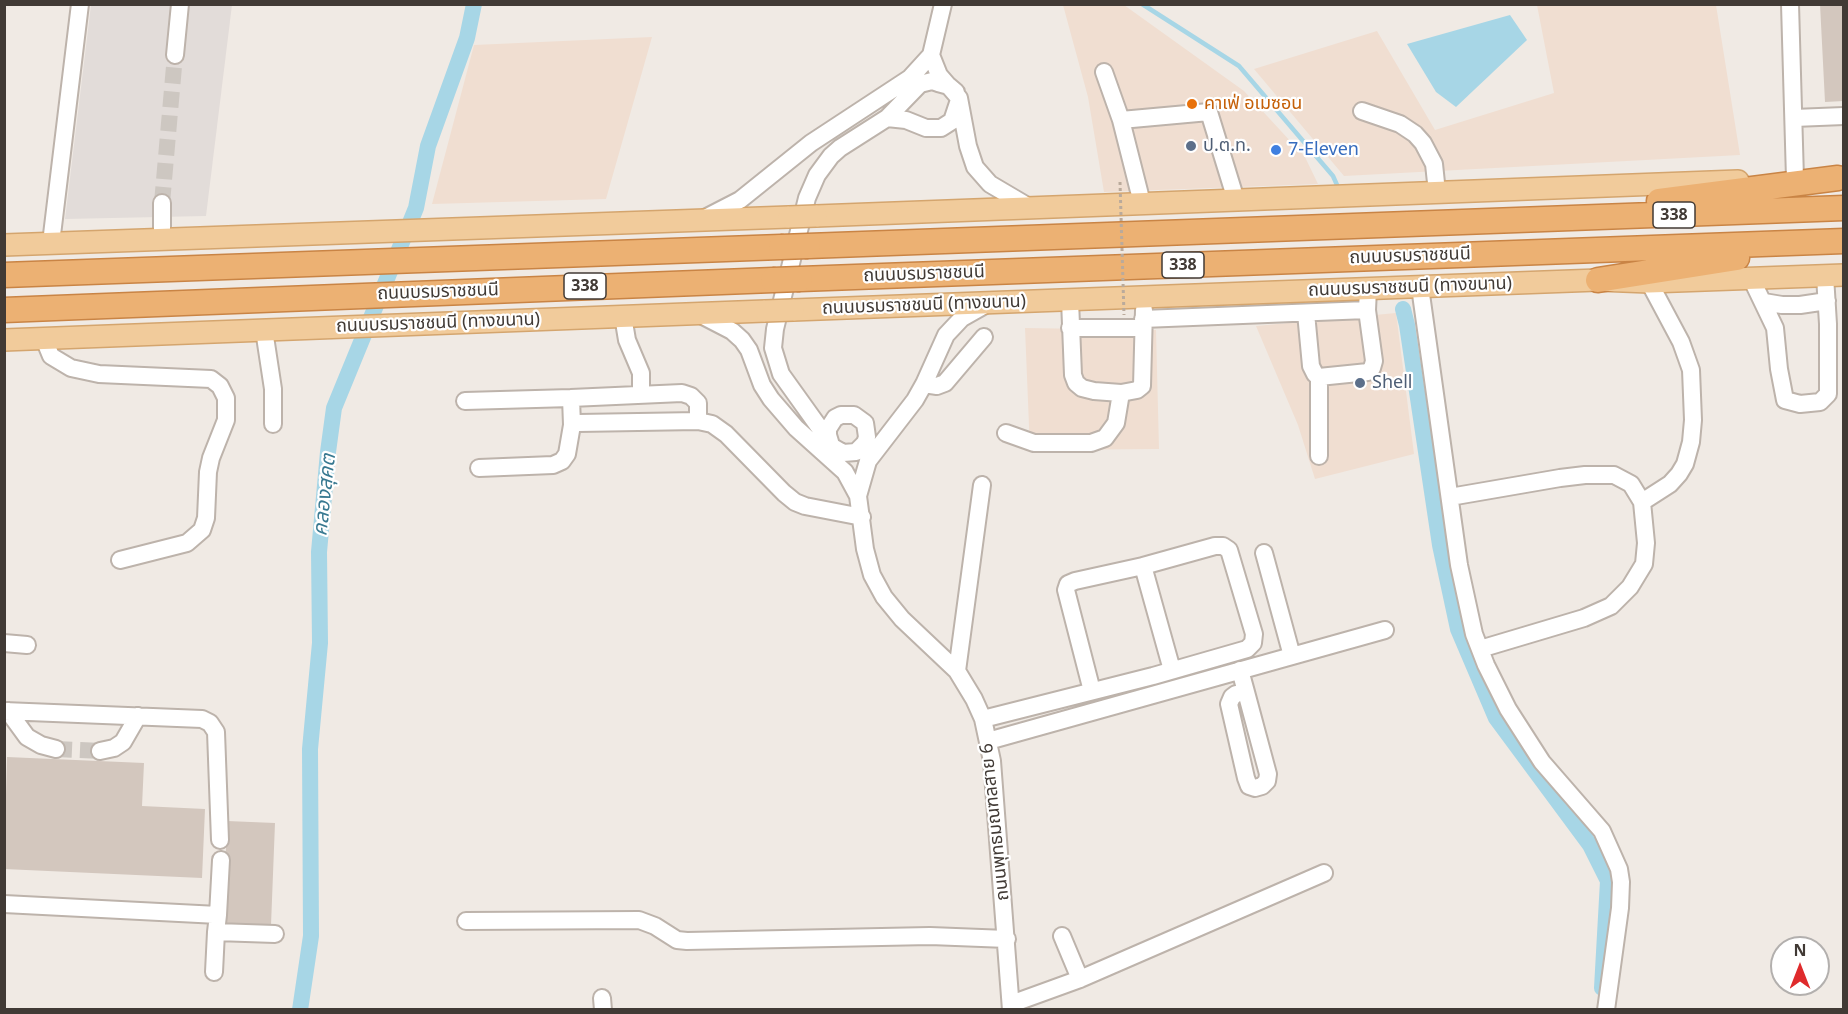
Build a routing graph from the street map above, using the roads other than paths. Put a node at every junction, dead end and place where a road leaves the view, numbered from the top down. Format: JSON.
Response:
{"nodes":[{"id":1,"x":80,"y":4,"type":"edge"},
{"id":2,"x":180,"y":4,"type":"edge"},
{"id":3,"x":943,"y":4,"type":"edge"},
{"id":4,"x":1790,"y":4,"type":"edge"},
{"id":5,"x":176,"y":55,"type":"tunnel mouth"},
{"id":6,"x":931,"y":55,"type":"junction"},
{"id":7,"x":1104,"y":72,"type":"dead end"},
{"id":8,"x":900,"y":86,"type":"junction"},
{"id":9,"x":953,"y":91,"type":"junction"},
{"id":10,"x":1362,"y":111,"type":"dead end"},
{"id":11,"x":1844,"y":116,"type":"edge"},
{"id":12,"x":887,"y":118,"type":"junction"},
{"id":13,"x":1794,"y":118,"type":"junction"},
{"id":14,"x":1121,"y":120,"type":"junction"},
{"id":15,"x":1841,"y":178,"type":"edge"},
{"id":16,"x":1795,"y":179,"type":"junction"},
{"id":17,"x":1437,"y":192,"type":"junction"},
{"id":18,"x":1236,"y":200,"type":"junction"},
{"id":19,"x":162,"y":203,"type":"tunnel mouth"},
{"id":20,"x":1142,"y":203,"type":"junction"},
{"id":21,"x":1029,"y":207,"type":"junction"},
{"id":22,"x":1844,"y":208,"type":"edge"},
{"id":23,"x":701,"y":220,"type":"junction"},
{"id":24,"x":1505,"y":222,"type":"junction"},
{"id":25,"x":162,"y":239,"type":"junction"},
{"id":26,"x":1844,"y":241,"type":"edge"},
{"id":27,"x":51,"y":243,"type":"junction"},
{"id":28,"x":4,"y":245,"type":"edge"},
{"id":29,"x":4,"y":275,"type":"edge"},
{"id":30,"x":1834,"y":275,"type":"edge"},
{"id":31,"x":1751,"y":278,"type":"junction"},
{"id":32,"x":1598,"y":280,"type":"junction"},
{"id":33,"x":1649,"y":282,"type":"junction"},
{"id":34,"x":1420,"y":287,"type":"junction"},
{"id":35,"x":1146,"y":297,"type":"junction"},
{"id":36,"x":1367,"y":299,"type":"junction"},
{"id":37,"x":1070,"y":300,"type":"junction"},
{"id":38,"x":1827,"y":301,"type":"junction"},
{"id":39,"x":1764,"y":302,"type":"junction"},
{"id":40,"x":992,"y":303,"type":"junction"},
{"id":41,"x":4,"y":310,"type":"edge"},
{"id":42,"x":698,"y":313,"type":"junction"},
{"id":43,"x":1306,"y":313,"type":"junction"},
{"id":44,"x":623,"y":316,"type":"junction"},
{"id":45,"x":1143,"y":323,"type":"junction"},
{"id":46,"x":1070,"y":328,"type":"junction"},
{"id":47,"x":264,"y":330,"type":"junction"},
{"id":48,"x":984,"y":337,"type":"dead end"},
{"id":49,"x":44,"y":339,"type":"junction"},
{"id":50,"x":4,"y":340,"type":"edge"},
{"id":51,"x":1320,"y":376,"type":"junction"},
{"id":52,"x":924,"y":384,"type":"junction"},
{"id":53,"x":1121,"y":393,"type":"junction"},
{"id":54,"x":641,"y":395,"type":"junction"},
{"id":55,"x":571,"y":398,"type":"junction"},
{"id":56,"x":465,"y":400,"type":"dead end"},
{"id":57,"x":698,"y":421,"type":"junction"},
{"id":58,"x":273,"y":424,"type":"dead end"},
{"id":59,"x":572,"y":425,"type":"junction"},
{"id":60,"x":796,"y":428,"type":"junction"},
{"id":61,"x":889,"y":432,"type":"junction"},
{"id":62,"x":1006,"y":433,"type":"dead end"},
{"id":63,"x":865,"y":443,"type":"junction"},
{"id":64,"x":831,"y":444,"type":"junction"},
{"id":65,"x":1319,"y":456,"type":"dead end"},
{"id":66,"x":480,"y":468,"type":"dead end"},
{"id":67,"x":845,"y":472,"type":"junction"},
{"id":68,"x":982,"y":486,"type":"dead end"},
{"id":69,"x":858,"y":496,"type":"junction"},
{"id":70,"x":1450,"y":497,"type":"junction"},
{"id":71,"x":1642,"y":502,"type":"junction"},
{"id":72,"x":862,"y":518,"type":"junction"},
{"id":73,"x":1264,"y":553,"type":"dead end"},
{"id":74,"x":120,"y":560,"type":"dead end"},
{"id":75,"x":1143,"y":566,"type":"junction"},
{"id":76,"x":1385,"y":630,"type":"dead end"},
{"id":77,"x":4,"y":643,"type":"edge"},
{"id":78,"x":27,"y":645,"type":"dead end"},
{"id":79,"x":1480,"y":649,"type":"junction"},
{"id":80,"x":1292,"y":656,"type":"junction"},
{"id":81,"x":1173,"y":670,"type":"junction"},
{"id":82,"x":1240,"y":670,"type":"junction"},
{"id":83,"x":957,"y":671,"type":"junction"},
{"id":84,"x":1092,"y":691,"type":"junction"},
{"id":85,"x":1246,"y":692,"type":"junction"},
{"id":86,"x":6,"y":711,"type":"edge"},
{"id":87,"x":138,"y":716,"type":"junction"},
{"id":88,"x":982,"y":719,"type":"junction"},
{"id":89,"x":988,"y":741,"type":"junction"},
{"id":90,"x":56,"y":749,"type":"tunnel mouth"},
{"id":91,"x":100,"y":751,"type":"tunnel mouth"},
{"id":92,"x":220,"y":840,"type":"dead end"},
{"id":93,"x":221,"y":860,"type":"dead end"},
{"id":94,"x":1324,"y":873,"type":"dead end"},
{"id":95,"x":4,"y":904,"type":"edge"},
{"id":96,"x":218,"y":915,"type":"junction"},
{"id":97,"x":466,"y":921,"type":"dead end"},
{"id":98,"x":216,"y":932,"type":"junction"},
{"id":99,"x":275,"y":934,"type":"dead end"},
{"id":100,"x":1062,"y":936,"type":"dead end"},
{"id":101,"x":1007,"y":939,"type":"junction"},
{"id":102,"x":214,"y":972,"type":"dead end"},
{"id":103,"x":1080,"y":980,"type":"junction"},
{"id":104,"x":1011,"y":1007,"type":"edge"},
{"id":105,"x":1606,"y":1010,"type":"edge"}],
"edges":[{"from":1,"to":27,"type":"street"},
{"from":2,"to":5,"type":"street"},
{"from":3,"to":6,"type":"street"},
{"from":4,"to":13,"type":"street"},
{"from":6,"to":8,"type":"street"},
{"from":6,"to":9,"type":"street"},
{"from":7,"to":14,"type":"street"},
{"from":8,"to":9,"type":"street"},
{"from":8,"to":23,"type":"street"},
{"from":9,"to":12,"type":"street"},
{"from":9,"to":12,"type":"street"},
{"from":9,"to":21,"type":"street"},
{"from":10,"to":17,"type":"street"},
{"from":11,"to":13,"type":"street"},
{"from":12,"to":64,"type":"street"},
{"from":13,"to":16,"type":"street"},
{"from":14,"to":18,"type":"street"},
{"from":14,"to":20,"type":"street"},
{"from":15,"to":16,"type":"main road","number":"338"},
{"from":15,"to":24,"type":"highway"},
{"from":16,"to":17,"type":"main road","number":"338"},
{"from":17,"to":18,"type":"main road","number":"338"},
{"from":18,"to":20,"type":"main road","number":"338"},
{"from":19,"to":25,"type":"street"},
{"from":20,"to":21,"type":"main road","number":"338"},
{"from":21,"to":23,"type":"main road","number":"338","bridge":true},
{"from":22,"to":24,"type":"highway","name":"ถนนบรมราชชนนี","number":"338"},
{"from":23,"to":25,"type":"main road","number":"338"},
{"from":24,"to":29,"type":"highway","name":"ถนนบรมราชชนนี","number":"338","bridge":true},
{"from":25,"to":27,"type":"main road","number":"338"},
{"from":26,"to":32,"type":"highway"},
{"from":26,"to":41,"type":"highway","name":"ถนนบรมราชชนนี","number":"338","bridge":true},
{"from":27,"to":28,"type":"main road","number":"338"},
{"from":30,"to":31,"type":"main road","name":"ถนนบรมราชชนนี (ทางขนาน)","number":"338"},
{"from":30,"to":38,"type":"street"},
{"from":31,"to":33,"type":"main road","name":"ถนนบรมราชชนนี (ทางขนาน)","number":"338"},
{"from":31,"to":39,"type":"street"},
{"from":32,"to":33,"type":"main road","name":"ถนนบรมราชชนนี (ทางขนาน)","number":"338"},
{"from":32,"to":34,"type":"main road","name":"ถนนบรมราชชนนี (ทางขนาน)","number":"338"},
{"from":33,"to":71,"type":"street"},
{"from":34,"to":36,"type":"main road","name":"ถนนบรมราชชนนี (ทางขนาน)","number":"338"},
{"from":34,"to":70,"type":"street"},
{"from":35,"to":36,"type":"main road","name":"ถนนบรมราชชนนี (ทางขนาน)","number":"338"},
{"from":35,"to":37,"type":"main road","name":"ถนนบรมราชชนนี (ทางขนาน)","number":"338"},
{"from":35,"to":45,"type":"street"},
{"from":36,"to":43,"type":"street"},
{"from":36,"to":51,"type":"street"},
{"from":37,"to":40,"type":"main road","name":"ถนนบรมราชชนนี (ทางขนาน)","number":"338"},
{"from":37,"to":46,"type":"street"},
{"from":38,"to":39,"type":"street"},
{"from":38,"to":39,"type":"street"},
{"from":40,"to":42,"type":"main road","name":"ถนนบรมราชชนนี (ทางขนาน)","number":"338","bridge":true},
{"from":40,"to":52,"type":"street","name":"ถนนพุทธมณฑลสาย 6"},
{"from":42,"to":44,"type":"main road","name":"ถนนบรมราชชนนี (ทางขนาน)","number":"338"},
{"from":42,"to":60,"type":"street","name":"ถนนพุทธมณฑลสาย 6"},
{"from":43,"to":45,"type":"street"},
{"from":43,"to":51,"type":"street"},
{"from":44,"to":47,"type":"main road","name":"ถนนบรมราชชนนี (ทางขนาน)","number":"338"},
{"from":44,"to":54,"type":"street"},
{"from":45,"to":46,"type":"street"},
{"from":45,"to":53,"type":"street"},
{"from":46,"to":53,"type":"street"},
{"from":47,"to":49,"type":"main road","name":"ถนนบรมราชชนนี (ทางขนาน)","number":"338"},
{"from":47,"to":58,"type":"street"},
{"from":48,"to":52,"type":"street"},
{"from":49,"to":50,"type":"main road","name":"ถนนบรมราชชนนี (ทางขนาน)","number":"338"},
{"from":49,"to":74,"type":"street"},
{"from":51,"to":65,"type":"street"},
{"from":52,"to":61,"type":"street","name":"ถนนพุทธมณฑลสาย 6"},
{"from":53,"to":62,"type":"street"},
{"from":54,"to":55,"type":"street"},
{"from":54,"to":57,"type":"street"},
{"from":55,"to":56,"type":"street"},
{"from":55,"to":59,"type":"street"},
{"from":57,"to":59,"type":"street"},
{"from":57,"to":72,"type":"street"},
{"from":59,"to":66,"type":"street"},
{"from":60,"to":64,"type":"street"},
{"from":60,"to":67,"type":"street","name":"ถนนพุทธมณฑลสาย 6"},
{"from":61,"to":63,"type":"street"},
{"from":61,"to":69,"type":"street","name":"ถนนพุทธมณฑลสาย 6"},
{"from":63,"to":64,"type":"street"},
{"from":63,"to":64,"type":"street"},
{"from":64,"to":67,"type":"street"},
{"from":67,"to":69,"type":"street","name":"ถนนพุทธมณฑลสาย 6"},
{"from":68,"to":83,"type":"street"},
{"from":69,"to":72,"type":"street","name":"ถนนพุทธมณฑลสาย 6"},
{"from":70,"to":71,"type":"street"},
{"from":70,"to":79,"type":"street"},
{"from":71,"to":79,"type":"street"},
{"from":72,"to":83,"type":"street","name":"ถนนพุทธมณฑลสาย 6"},
{"from":73,"to":80,"type":"street"},
{"from":75,"to":81,"type":"street"},
{"from":75,"to":81,"type":"street"},
{"from":75,"to":84,"type":"street"},
{"from":76,"to":80,"type":"street"},
{"from":77,"to":78,"type":"street"},
{"from":79,"to":105,"type":"street"},
{"from":80,"to":82,"type":"street"},
{"from":81,"to":84,"type":"street"},
{"from":82,"to":85,"type":"street"},
{"from":82,"to":89,"type":"street"},
{"from":83,"to":88,"type":"street","name":"ถนนพุทธมณฑลสาย 6"},
{"from":84,"to":88,"type":"street"},
{"from":85,"to":85,"type":"street"},
{"from":86,"to":87,"type":"street"},
{"from":86,"to":90,"type":"street"},
{"from":87,"to":91,"type":"street"},
{"from":87,"to":92,"type":"street"},
{"from":88,"to":89,"type":"street","name":"ถนนพุทธมณฑลสาย 6"},
{"from":89,"to":101,"type":"street","name":"ถนนพุทธมณฑลสาย 6"},
{"from":93,"to":96,"type":"street"},
{"from":94,"to":103,"type":"street"},
{"from":95,"to":96,"type":"street"},
{"from":96,"to":98,"type":"street"},
{"from":97,"to":101,"type":"street"},
{"from":98,"to":99,"type":"street"},
{"from":98,"to":102,"type":"street"},
{"from":100,"to":103,"type":"street"},
{"from":101,"to":104,"type":"street","name":"ถนนพุทธมณฑลสาย 6"},
{"from":103,"to":104,"type":"street"}]}
